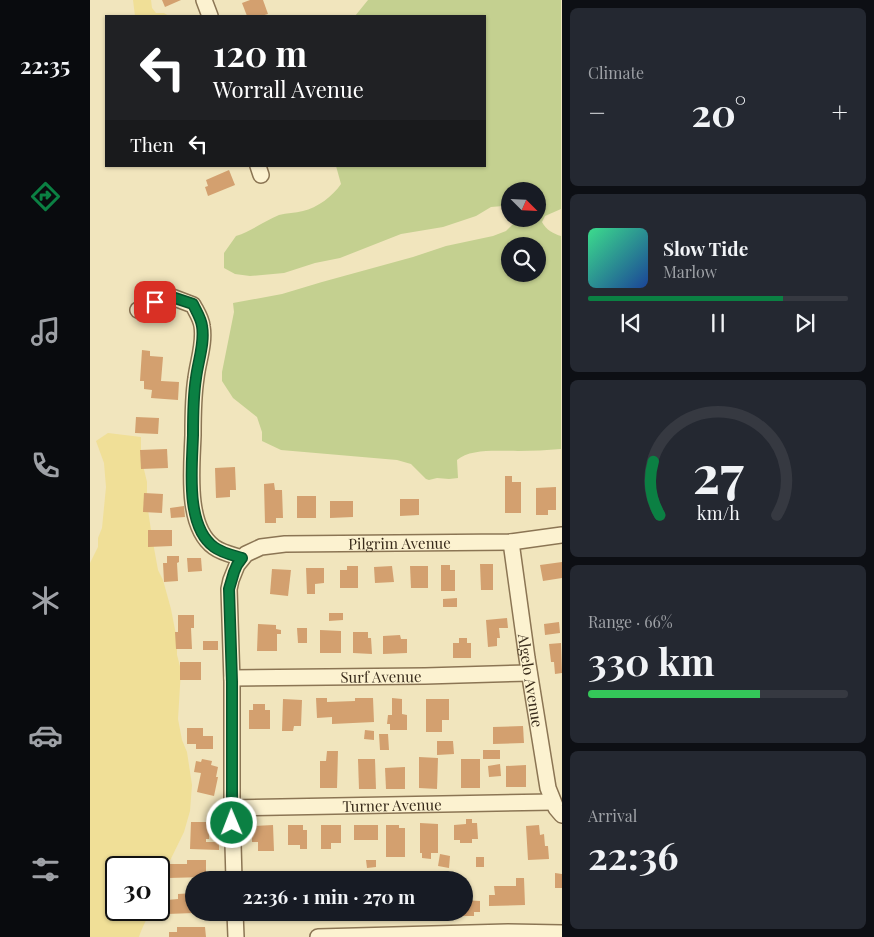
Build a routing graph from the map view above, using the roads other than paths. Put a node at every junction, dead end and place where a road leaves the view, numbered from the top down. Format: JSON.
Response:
{"nodes":[{"id":1,"x":204,"y":0,"type":"edge"},
{"id":2,"x":210,"y":15,"type":"edge"},
{"id":3,"x":138,"y":310,"type":"dead end"},
{"id":4,"x":562,"y":535,"type":"edge"},
{"id":5,"x":511,"y":542,"type":"junction"},
{"id":6,"x":242,"y":558,"type":"junction"},
{"id":7,"x":529,"y":673,"type":"junction"},
{"id":8,"x":232,"y":678,"type":"junction"},
{"id":9,"x":553,"y":802,"type":"junction"},
{"id":10,"x":232,"y":808,"type":"junction"},
{"id":11,"x":562,"y":815,"type":"edge"},
{"id":12,"x":234,"y":871,"type":"edge"},
{"id":13,"x":235,"y":921,"type":"edge"},
{"id":14,"x":562,"y":933,"type":"edge"},
{"id":15,"x":236,"y":937,"type":"edge"},
{"id":16,"x":318,"y":937,"type":"edge"}],
"edges":[{"from":1,"to":2,"type":"street"},
{"from":3,"to":6,"type":"street"},
{"from":4,"to":5,"type":"street","name":"Pilgrim Avenue"},
{"from":5,"to":6,"type":"street","name":"Pilgrim Avenue"},
{"from":5,"to":7,"type":"street","name":"Algelo Avenue"},
{"from":6,"to":8,"type":"street"},
{"from":7,"to":8,"type":"street","name":"Surf Avenue"},
{"from":7,"to":9,"type":"street","name":"Algelo Avenue"},
{"from":8,"to":10,"type":"street"},
{"from":9,"to":10,"type":"street","name":"Turner Avenue"},
{"from":9,"to":11,"type":"street","name":"Algelo Avenue"},
{"from":10,"to":12,"type":"street"},
{"from":13,"to":15,"type":"street"},
{"from":14,"to":16,"type":"street"}]}
